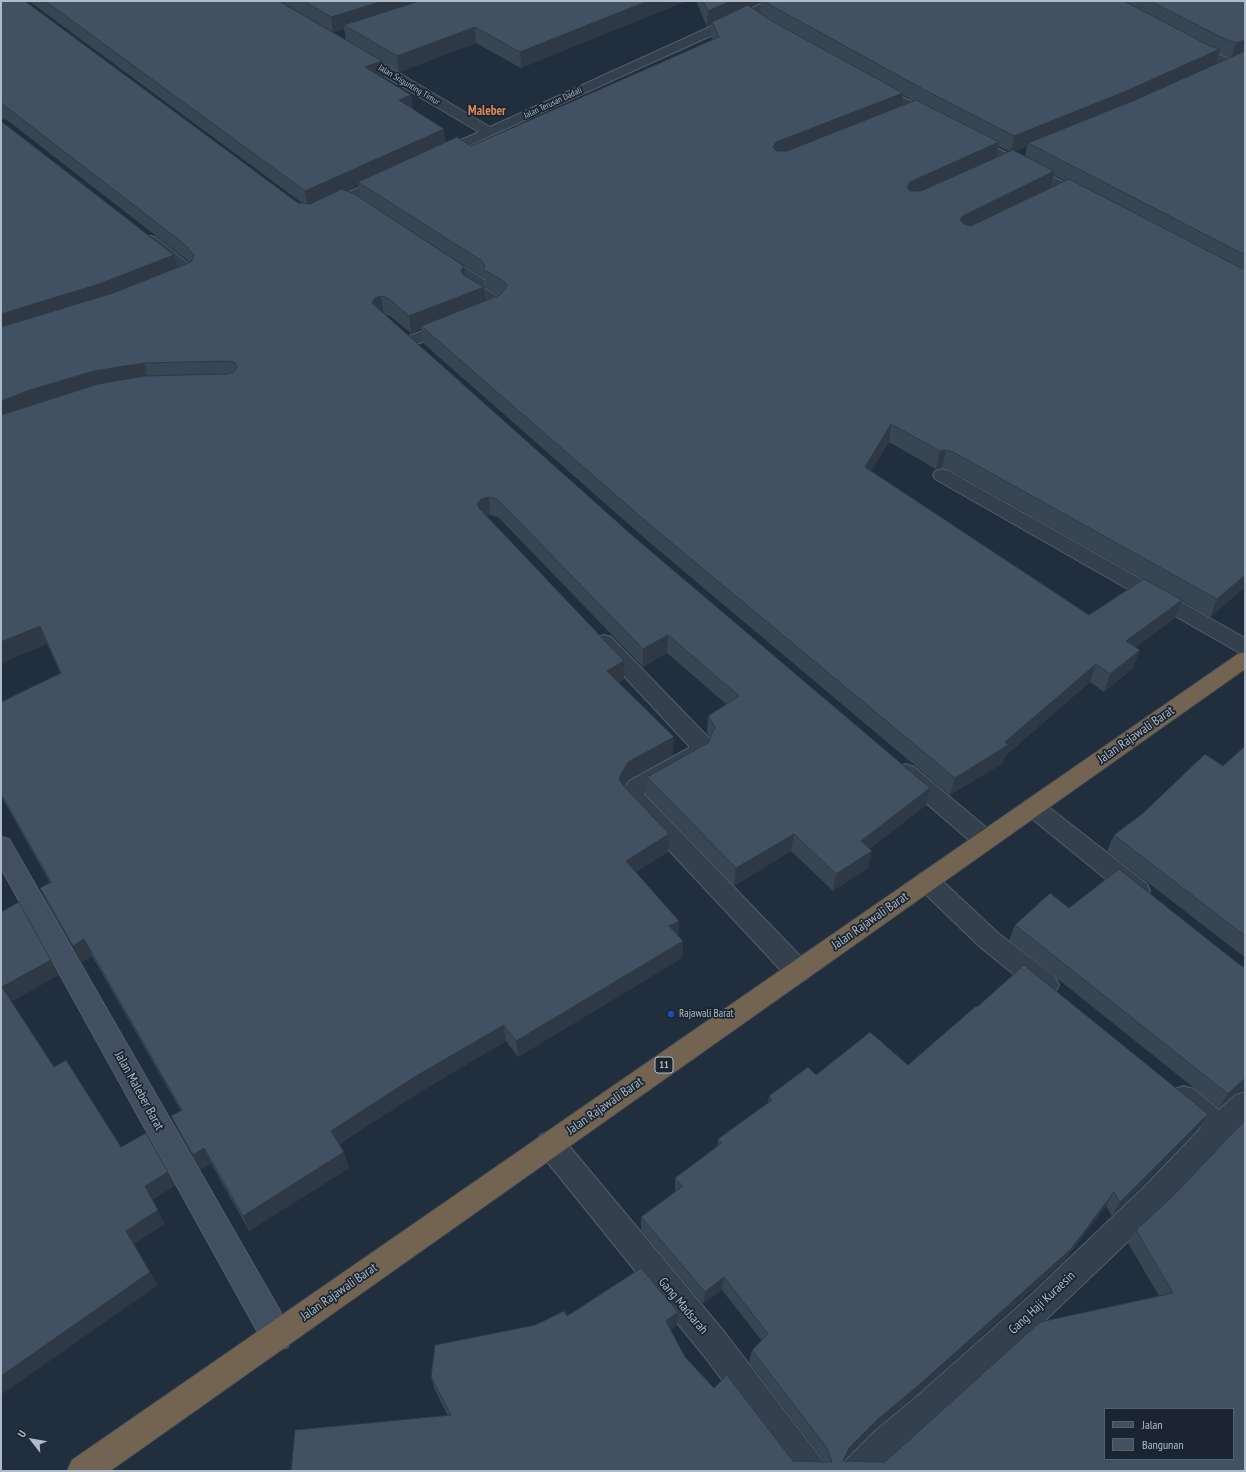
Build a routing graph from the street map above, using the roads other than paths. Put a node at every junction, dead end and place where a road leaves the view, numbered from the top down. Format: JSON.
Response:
{"nodes":[{"id":1,"x":777,"y":1,"type":"edge"},
{"id":2,"x":747,"y":14,"type":"junction"},
{"id":3,"x":761,"y":22,"type":"edge"},
{"id":4,"x":1178,"y":39,"type":"edge"},
{"id":5,"x":346,"y":48,"type":"edge"},
{"id":6,"x":1245,"y":58,"type":"edge"},
{"id":7,"x":1231,"y":64,"type":"junction"},
{"id":8,"x":1216,"y":70,"type":"edge"},
{"id":9,"x":862,"y":79,"type":"edge"},
{"id":10,"x":915,"y":109,"type":"junction"},
{"id":11,"x":901,"y":115,"type":"edge"},
{"id":12,"x":942,"y":123,"type":"edge"},
{"id":13,"x":956,"y":130,"type":"edge"},
{"id":14,"x":489,"y":132,"type":"junction"},
{"id":15,"x":1024,"y":153,"type":"edge"},
{"id":16,"x":1010,"y":159,"type":"junction"},
{"id":17,"x":425,"y":162,"type":"edge"},
{"id":18,"x":996,"y":166,"type":"edge"},
{"id":19,"x":396,"y":175,"type":"edge"},
{"id":20,"x":1064,"y":188,"type":"junction"},
{"id":21,"x":1050,"y":195,"type":"edge"},
{"id":22,"x":346,"y":199,"type":"junction"},
{"id":23,"x":1100,"y":206,"type":"edge"},
{"id":24,"x":364,"y":208,"type":"edge"},
{"id":25,"x":313,"y":213,"type":"edge"},
{"id":26,"x":138,"y":231,"type":"edge"},
{"id":27,"x":430,"y":252,"type":"edge"},
{"id":28,"x":160,"y":287,"type":"edge"},
{"id":29,"x":394,"y":328,"type":"edge"},
{"id":30,"x":409,"y":342,"type":"junction"},
{"id":31,"x":426,"y":357,"type":"edge"},
{"id":32,"x":942,"y":475,"type":"edge"},
{"id":33,"x":593,"y":630,"type":"edge"},
{"id":34,"x":1245,"y":647,"type":"edge"},
{"id":35,"x":1245,"y":659,"type":"edge"},
{"id":36,"x":892,"y":761,"type":"edge"},
{"id":37,"x":1033,"y":807,"type":"junction"},
{"id":38,"x":986,"y":840,"type":"junction"},
{"id":39,"x":1,"y":846,"type":"edge"},
{"id":40,"x":927,"y":881,"type":"junction"},
{"id":41,"x":1153,"y":903,"type":"edge"},
{"id":42,"x":798,"y":971,"type":"junction"},
{"id":43,"x":1062,"y":998,"type":"edge"},
{"id":44,"x":1166,"y":1083,"type":"edge"},
{"id":45,"x":1245,"y":1104,"type":"edge"},
{"id":46,"x":1220,"y":1127,"type":"junction"},
{"id":47,"x":550,"y":1144,"type":"junction"},
{"id":48,"x":277,"y":1336,"type":"junction"},
{"id":49,"x":83,"y":1471,"type":"edge"},
{"id":50,"x":812,"y":1471,"type":"edge"},
{"id":51,"x":857,"y":1471,"type":"edge"}],
"edges":[{"from":1,"to":2,"type":"street","name":"Jalan Terusan Dadali"},
{"from":2,"to":3,"type":"street"},
{"from":2,"to":14,"type":"street","name":"Jalan Terusan Dadali"},
{"from":4,"to":7,"type":"street"},
{"from":5,"to":14,"type":"street","name":"Jalan Srigunting Timur"},
{"from":6,"to":7,"type":"street"},
{"from":7,"to":8,"type":"street"},
{"from":9,"to":10,"type":"street"},
{"from":10,"to":11,"type":"street"},
{"from":10,"to":12,"type":"street"},
{"from":13,"to":16,"type":"street"},
{"from":14,"to":17,"type":"street","name":"Jalan Terusan Dadali"},
{"from":15,"to":16,"type":"street"},
{"from":16,"to":18,"type":"street"},
{"from":16,"to":20,"type":"street"},
{"from":19,"to":22,"type":"street"},
{"from":20,"to":21,"type":"street"},
{"from":20,"to":23,"type":"street"},
{"from":22,"to":24,"type":"street"},
{"from":22,"to":25,"type":"street"},
{"from":26,"to":28,"type":"street"},
{"from":27,"to":30,"type":"street"},
{"from":29,"to":30,"type":"street"},
{"from":30,"to":31,"type":"street"},
{"from":32,"to":34,"type":"street"},
{"from":33,"to":42,"type":"street"},
{"from":35,"to":37,"type":"highway","name":"Jalan Rajawali Barat","number":"11"},
{"from":36,"to":38,"type":"street"},
{"from":37,"to":38,"type":"highway","name":"Jalan Rajawali Barat","number":"11"},
{"from":37,"to":41,"type":"street"},
{"from":38,"to":40,"type":"highway","name":"Jalan Rajawali Barat","number":"11"},
{"from":39,"to":48,"type":"street","name":"Jalan Maleber Barat"},
{"from":40,"to":42,"type":"highway","name":"Jalan Rajawali Barat","number":"11"},
{"from":40,"to":43,"type":"street"},
{"from":42,"to":47,"type":"highway","name":"Jalan Rajawali Barat","number":"11"},
{"from":44,"to":46,"type":"street"},
{"from":45,"to":46,"type":"street","name":"Gang Haji Kuraesin"},
{"from":46,"to":51,"type":"street","name":"Gang Haji Kuraesin"},
{"from":47,"to":48,"type":"highway","name":"Jalan Rajawali Barat","number":"11"},
{"from":47,"to":50,"type":"street","name":"Gang Madsarah"},
{"from":48,"to":49,"type":"highway","name":"Jalan Rajawali Barat","number":"11"}]}
